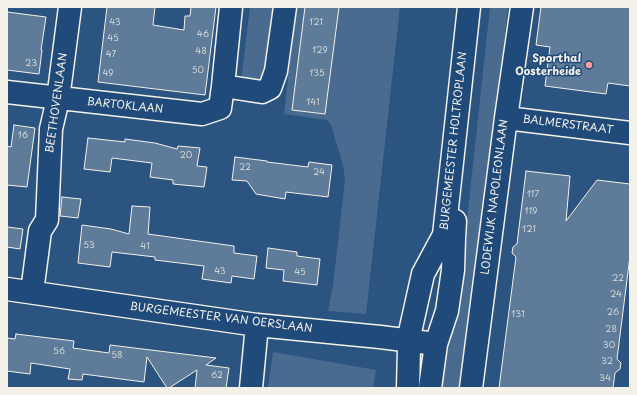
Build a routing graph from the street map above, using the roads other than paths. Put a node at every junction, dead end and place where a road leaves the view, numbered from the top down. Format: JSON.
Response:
{"nodes":[{"id":1,"x":70,"y":7,"type":"edge"},
{"id":2,"x":231,"y":7,"type":"edge"},
{"id":3,"x":285,"y":7,"type":"edge"},
{"id":4,"x":469,"y":7,"type":"edge"},
{"id":5,"x":481,"y":7,"type":"edge"},
{"id":6,"x":522,"y":7,"type":"edge"},
{"id":7,"x":223,"y":86,"type":"junction"},
{"id":8,"x":7,"y":92,"type":"edge"},
{"id":9,"x":58,"y":99,"type":"junction"},
{"id":10,"x":506,"y":118,"type":"junction"},
{"id":11,"x":630,"y":133,"type":"edge"},
{"id":12,"x":7,"y":289,"type":"edge"},
{"id":13,"x":32,"y":292,"type":"junction"},
{"id":14,"x":257,"y":325,"type":"junction"},
{"id":15,"x":408,"y":341,"type":"junction"},
{"id":16,"x":436,"y":344,"type":"junction"},
{"id":17,"x":251,"y":388,"type":"edge"},
{"id":18,"x":408,"y":388,"type":"edge"},
{"id":19,"x":430,"y":388,"type":"edge"},
{"id":20,"x":470,"y":388,"type":"edge"}],
"edges":[{"from":1,"to":9,"type":"street","name":"BEETHOVENLAAN"},
{"from":2,"to":7,"type":"street"},
{"from":3,"to":7,"type":"street"},
{"from":4,"to":15,"type":"street","name":"BURGEMEESTER HOLTROPLAAN"},
{"from":5,"to":16,"type":"street","name":"BURGEMEESTER HOLTROPLAAN"},
{"from":6,"to":10,"type":"street","name":"LODEWIJK NAPOLEONLAAN"},
{"from":7,"to":9,"type":"street","name":"BARTOKLAAN"},
{"from":8,"to":9,"type":"street","name":"BARTOKLAAN"},
{"from":9,"to":13,"type":"street","name":"BEETHOVENLAAN"},
{"from":10,"to":11,"type":"street","name":"BALMERSTRAAT"},
{"from":10,"to":20,"type":"street","name":"LODEWIJK NAPOLEONLAAN"},
{"from":12,"to":13,"type":"street","name":"BURGEMEESTER VAN OERSLAAN"},
{"from":13,"to":14,"type":"street","name":"BURGEMEESTER VAN OERSLAAN"},
{"from":14,"to":15,"type":"street","name":"BURGEMEESTER VAN OERSLAAN"},
{"from":14,"to":17,"type":"street"},
{"from":15,"to":16,"type":"street","name":"BURGEMEESTER VAN OERSLAAN"},
{"from":15,"to":18,"type":"street","name":"BURGEMEESTER HOLTROPLAAN"},
{"from":16,"to":19,"type":"street","name":"BURGEMEESTER HOLTROPLAAN"}]}
